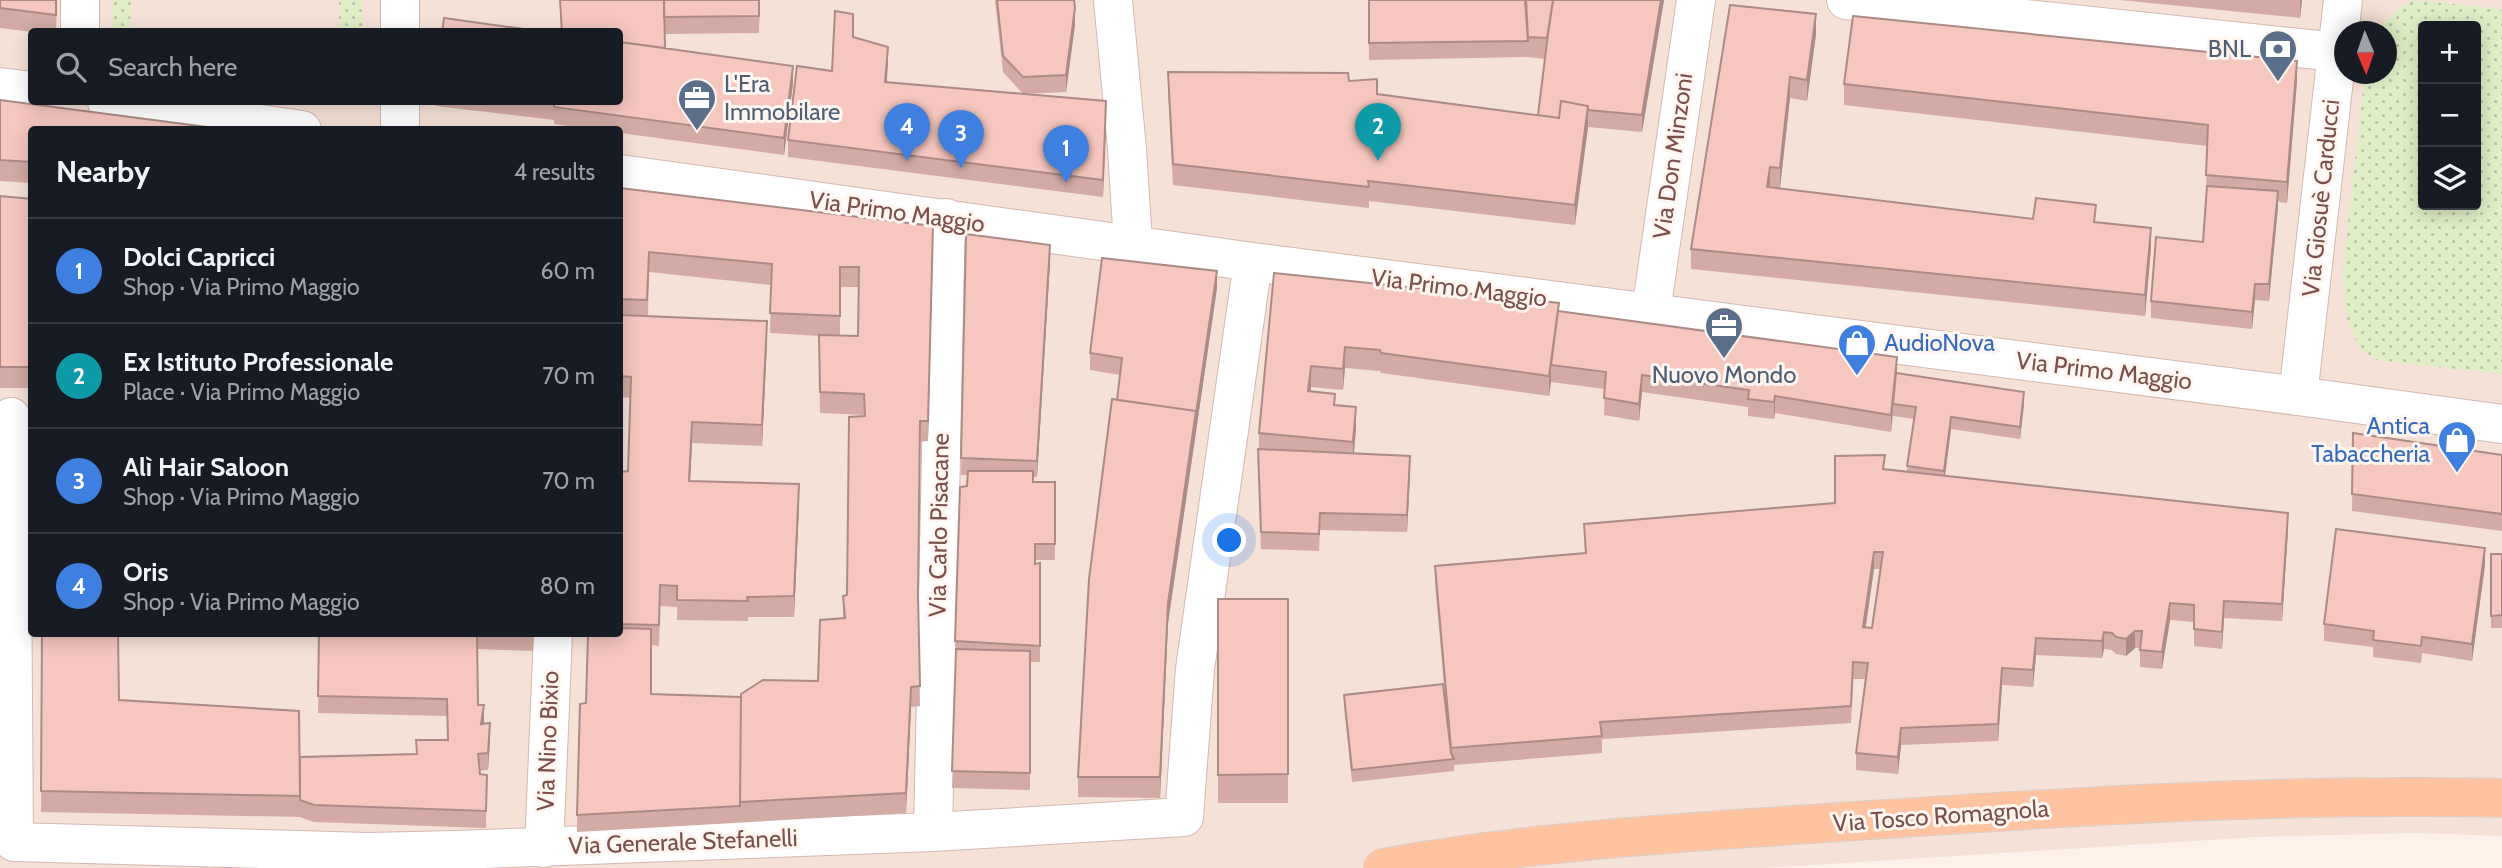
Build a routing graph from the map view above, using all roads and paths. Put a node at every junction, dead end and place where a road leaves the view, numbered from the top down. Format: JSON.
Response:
{"nodes":[{"id":1,"x":80,"y":0,"type":"edge"},
{"id":2,"x":400,"y":0,"type":"edge"},
{"id":3,"x":1113,"y":0,"type":"edge"},
{"id":4,"x":1696,"y":0,"type":"edge"},
{"id":5,"x":1846,"y":0,"type":"edge"},
{"id":6,"x":2343,"y":0,"type":"edge"},
{"id":7,"x":2020,"y":9,"type":"edge"},
{"id":8,"x":2341,"y":21,"type":"edge"},
{"id":9,"x":80,"y":28,"type":"edge"},
{"id":10,"x":400,"y":28,"type":"edge"},
{"id":11,"x":2334,"y":52,"type":"edge"},
{"id":12,"x":2334,"y":78,"type":"edge"},
{"id":13,"x":0,"y":87,"type":"edge"},
{"id":14,"x":28,"y":90,"type":"edge"},
{"id":15,"x":128,"y":105,"type":"edge"},
{"id":16,"x":400,"y":105,"type":"edge"},
{"id":17,"x":274,"y":126,"type":"edge"},
{"id":18,"x":400,"y":126,"type":"edge"},
{"id":19,"x":623,"y":174,"type":"edge"},
{"id":20,"x":946,"y":218,"type":"junction"},
{"id":21,"x":1133,"y":244,"type":"junction"},
{"id":22,"x":1253,"y":262,"type":"junction"},
{"id":23,"x":1651,"y":312,"type":"junction"},
{"id":24,"x":2298,"y":396,"type":"junction"},
{"id":25,"x":14,"y":417,"type":"edge"},
{"id":26,"x":2502,"y":424,"type":"edge"},
{"id":27,"x":553,"y":637,"type":"edge"},
{"id":28,"x":2502,"y":798,"type":"edge"},
{"id":29,"x":933,"y":832,"type":"junction"},
{"id":30,"x":544,"y":848,"type":"junction"},
{"id":31,"x":24,"y":855,"type":"edge"},
{"id":32,"x":1383,"y":868,"type":"edge"}],
"edges":[{"from":1,"to":9,"type":"street"},
{"from":2,"to":10,"type":"street"},
{"from":3,"to":21,"type":"street"},
{"from":4,"to":23,"type":"street","name":"Via Don Minzoni"},
{"from":5,"to":7,"type":"street"},
{"from":6,"to":8,"type":"street","name":"Via Giosuè Carducci"},
{"from":7,"to":11,"type":"street"},
{"from":12,"to":24,"type":"street","name":"Via Giosuè Carducci"},
{"from":13,"to":14,"type":"street"},
{"from":15,"to":17,"type":"street"},
{"from":16,"to":18,"type":"street"},
{"from":19,"to":20,"type":"street","name":"Via Primo Maggio"},
{"from":20,"to":21,"type":"street","name":"Via Primo Maggio"},
{"from":20,"to":29,"type":"street","name":"Via Carlo Pisacane"},
{"from":21,"to":22,"type":"street","name":"Via Primo Maggio"},
{"from":22,"to":23,"type":"street","name":"Via Primo Maggio"},
{"from":22,"to":29,"type":"street","name":"Via Generale Stefanelli"},
{"from":23,"to":24,"type":"street","name":"Via Primo Maggio"},
{"from":24,"to":26,"type":"street","name":"Via Primo Maggio"},
{"from":25,"to":31,"type":"street"},
{"from":27,"to":30,"type":"street","name":"Via Nino Bixio"},
{"from":28,"to":32,"type":"main road","name":"Via Tosco Romagnola"},
{"from":29,"to":30,"type":"street","name":"Via Generale Stefanelli"},
{"from":30,"to":31,"type":"street","name":"Via Generale Stefanelli"}]}
